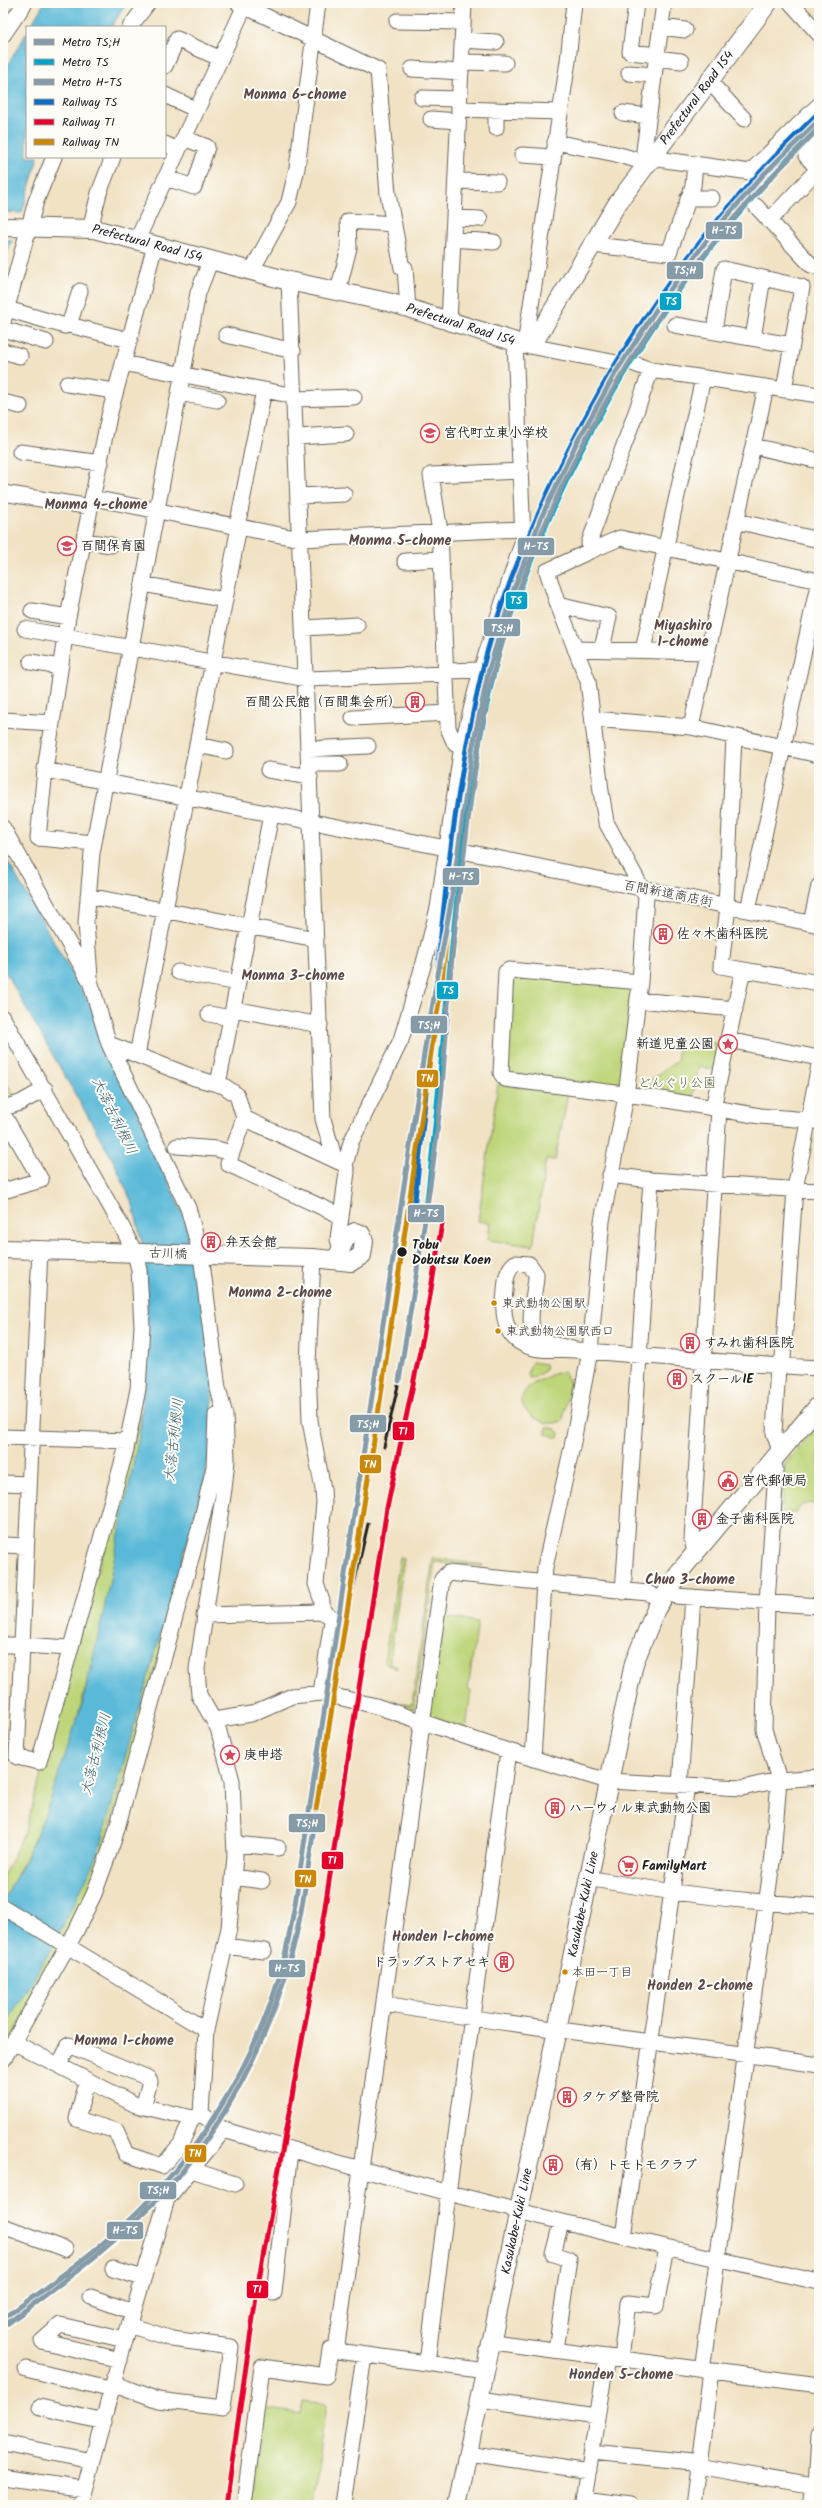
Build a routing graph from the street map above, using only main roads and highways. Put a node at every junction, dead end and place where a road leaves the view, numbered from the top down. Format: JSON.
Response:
{"nodes":[{"id":1,"x":761,"y":6,"type":"edge"},
{"id":2,"x":3,"y":227,"type":"edge"},
{"id":3,"x":344,"y":1223,"type":"road end"},
{"id":4,"x":3,"y":1249,"type":"edge"},
{"id":5,"x":819,"y":1405,"type":"edge"},
{"id":6,"x":457,"y":2505,"type":"edge"}],
"edges":[{"from":1,"to":2,"type":"main road","name":"Prefectural Road 154"},
{"from":3,"to":4,"type":"main road","name":"古川橋"},
{"from":5,"to":6,"type":"main road","name":"Kasukabe-Kuki Line"}]}
